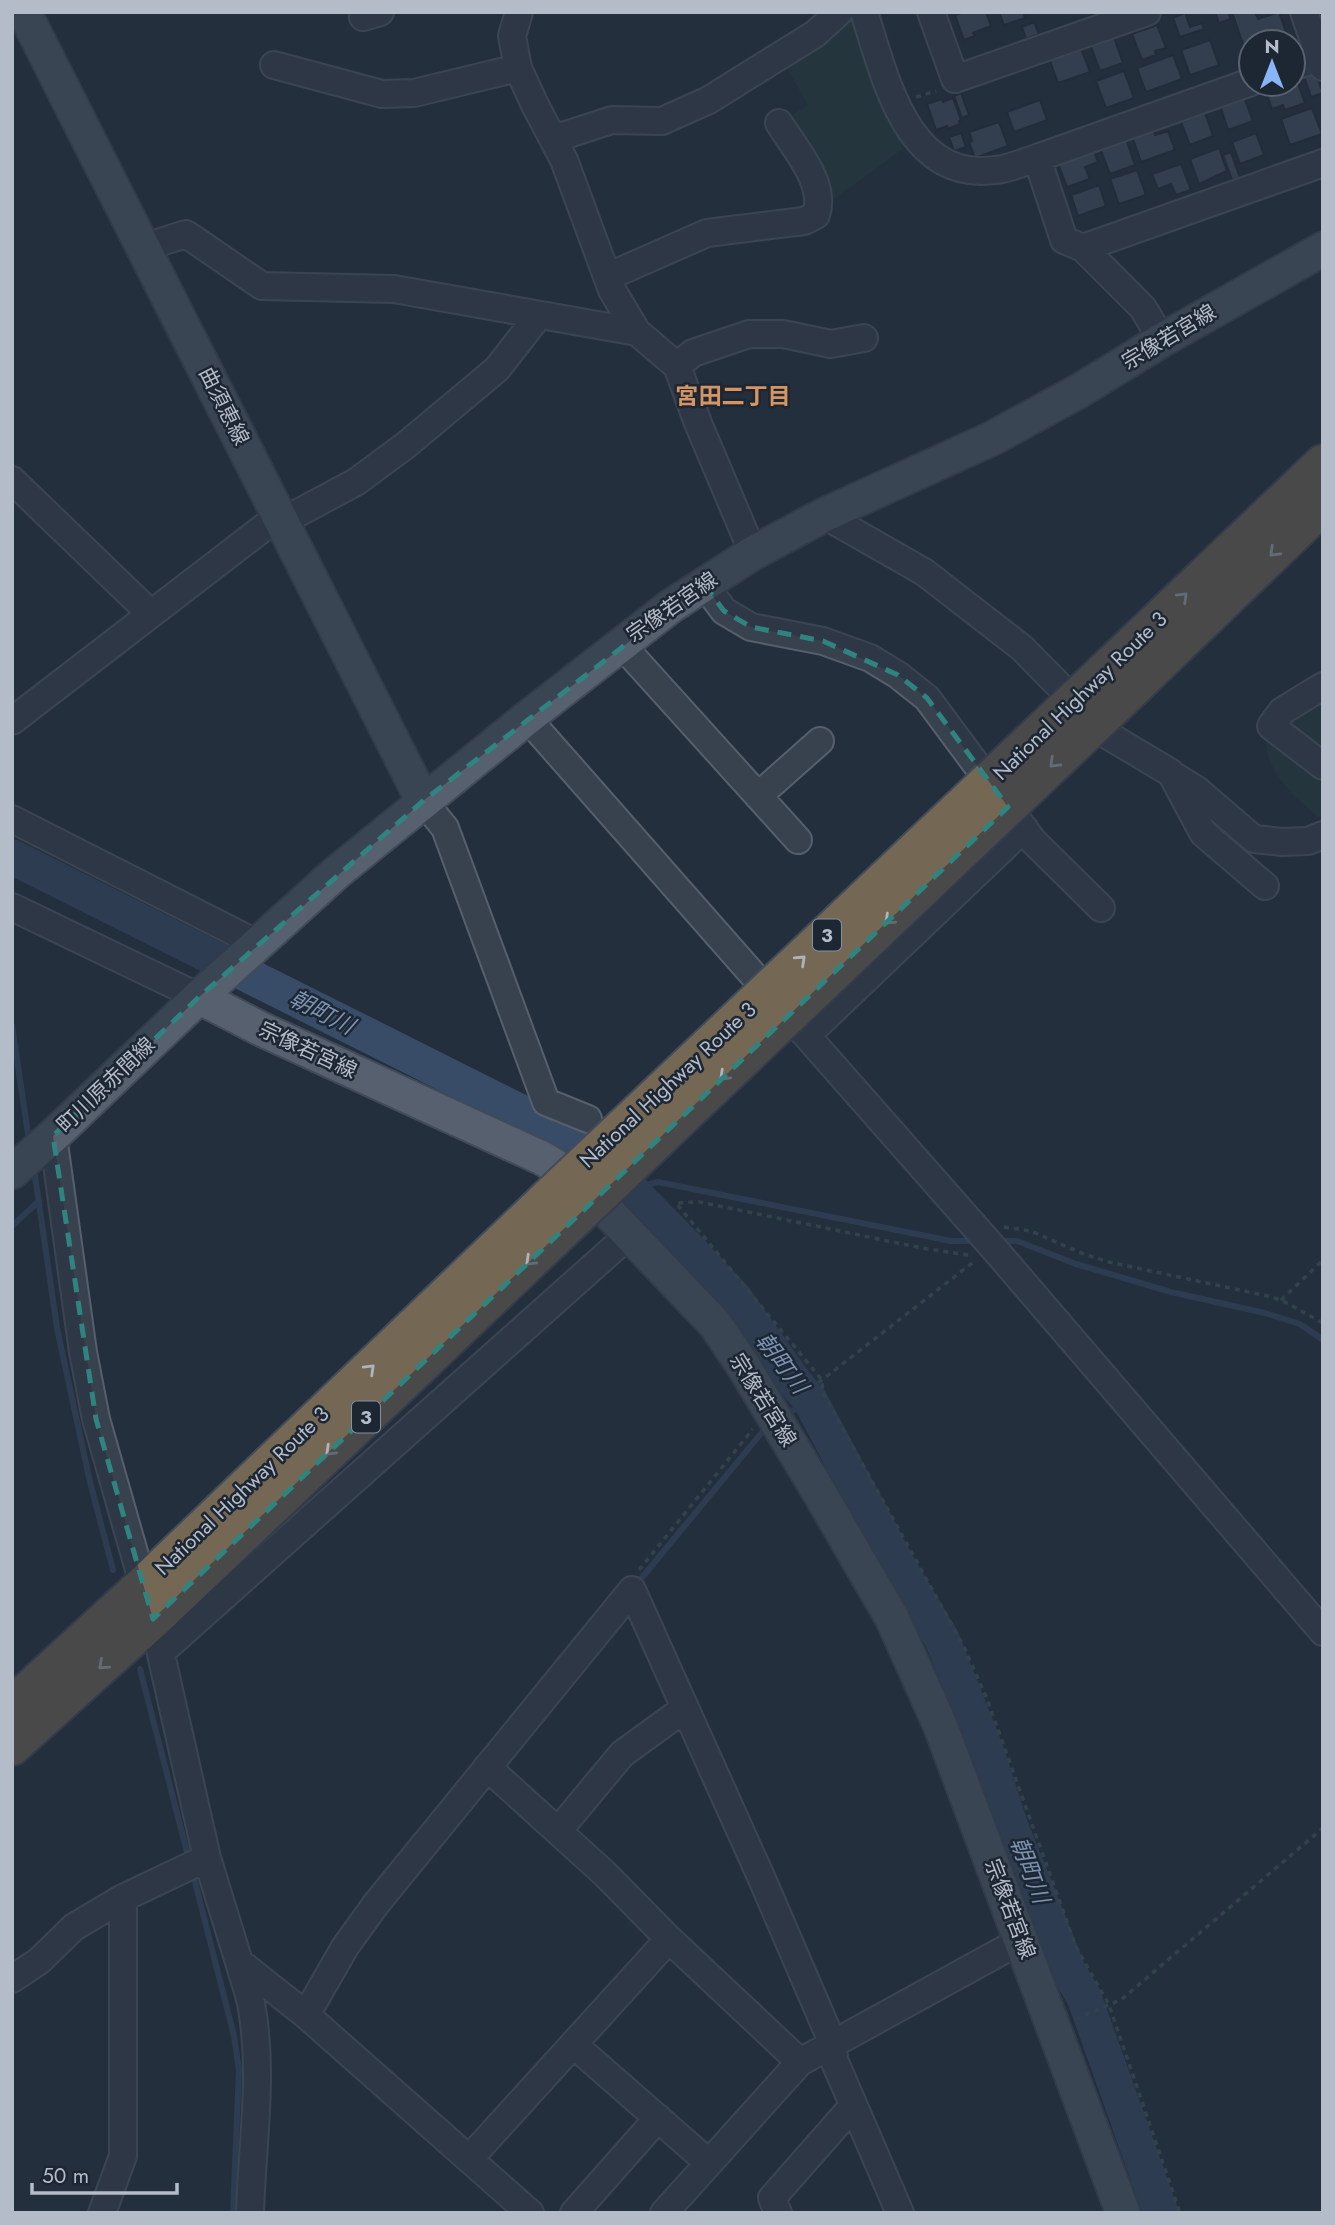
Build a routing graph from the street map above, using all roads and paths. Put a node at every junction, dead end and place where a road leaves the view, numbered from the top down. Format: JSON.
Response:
{"nodes":[{"id":1,"x":24,"y":12,"type":"edge"},
{"id":2,"x":519,"y":12,"type":"edge"},
{"id":3,"x":839,"y":12,"type":"edge"},
{"id":4,"x":864,"y":12,"type":"edge"},
{"id":5,"x":931,"y":12,"type":"edge"},
{"id":6,"x":1147,"y":12,"type":"edge"},
{"id":7,"x":1304,"y":12,"type":"edge"},
{"id":8,"x":1322,"y":60,"type":"edge"},
{"id":9,"x":274,"y":65,"type":"dead end"},
{"id":10,"x":518,"y":68,"type":"junction"},
{"id":11,"x":955,"y":79,"type":"junction"},
{"id":12,"x":1237,"y":87,"type":"edge"},
{"id":13,"x":898,"y":103,"type":"junction"},
{"id":14,"x":779,"y":123,"type":"dead end"},
{"id":15,"x":553,"y":139,"type":"junction"},
{"id":16,"x":1037,"y":158,"type":"junction"},
{"id":17,"x":1323,"y":163,"type":"edge"},
{"id":18,"x":142,"y":248,"type":"junction"},
{"id":19,"x":1083,"y":248,"type":"junction"},
{"id":20,"x":1323,"y":249,"type":"edge"},
{"id":21,"x":607,"y":277,"type":"junction"},
{"id":22,"x":539,"y":315,"type":"junction"},
{"id":23,"x":637,"y":332,"type":"junction"},
{"id":24,"x":864,"y":338,"type":"dead end"},
{"id":25,"x":1162,"y":340,"type":"junction"},
{"id":26,"x":677,"y":366,"type":"junction"},
{"id":27,"x":1323,"y":464,"type":"edge"},
{"id":28,"x":12,"y":480,"type":"edge"},
{"id":29,"x":1323,"y":505,"type":"edge"},
{"id":30,"x":824,"y":515,"type":"junction"},
{"id":31,"x":283,"y":521,"type":"junction"},
{"id":32,"x":753,"y":553,"type":"junction"},
{"id":33,"x":704,"y":584,"type":"junction"},
{"id":34,"x":151,"y":614,"type":"junction"},
{"id":35,"x":620,"y":643,"type":"junction"},
{"id":36,"x":1323,"y":686,"type":"edge"},
{"id":37,"x":1109,"y":689,"type":"junction"},
{"id":38,"x":527,"y":718,"type":"junction"},
{"id":39,"x":12,"y":721,"type":"edge"},
{"id":40,"x":821,"y":741,"type":"dead end"},
{"id":41,"x":1323,"y":766,"type":"edge"},
{"id":42,"x":1171,"y":773,"type":"junction"},
{"id":43,"x":758,"y":796,"type":"junction"},
{"id":44,"x":423,"y":801,"type":"junction"},
{"id":45,"x":12,"y":819,"type":"edge"},
{"id":46,"x":1024,"y":828,"type":"junction"},
{"id":47,"x":1323,"y":835,"type":"edge"},
{"id":48,"x":798,"y":840,"type":"dead end"},
{"id":49,"x":1265,"y":886,"type":"dead end"},
{"id":50,"x":12,"y":906,"type":"edge"},
{"id":51,"x":1101,"y":908,"type":"dead end"},
{"id":52,"x":258,"y":944,"type":"junction"},
{"id":53,"x":199,"y":996,"type":"junction"},
{"id":54,"x":807,"y":1035,"type":"junction"},
{"id":55,"x":588,"y":1119,"type":"dead end"},
{"id":56,"x":53,"y":1136,"type":"junction"},
{"id":57,"x":12,"y":1172,"type":"edge"},
{"id":58,"x":974,"y":1226,"type":"junction"},
{"id":59,"x":631,"y":1233,"type":"junction"},
{"id":60,"x":1323,"y":1260,"type":"edge"},
{"id":61,"x":1281,"y":1300,"type":"junction"},
{"id":62,"x":1323,"y":1324,"type":"edge"},
{"id":63,"x":822,"y":1380,"type":"junction"},
{"id":64,"x":771,"y":1413,"type":"junction"},
{"id":65,"x":632,"y":1590,"type":"junction"},
{"id":66,"x":152,"y":1619,"type":"junction"},
{"id":67,"x":1323,"y":1632,"type":"edge"},
{"id":68,"x":12,"y":1706,"type":"edge"},
{"id":69,"x":684,"y":1709,"type":"junction"},
{"id":70,"x":12,"y":1746,"type":"edge"},
{"id":71,"x":487,"y":1767,"type":"junction"},
{"id":72,"x":1323,"y":1828,"type":"edge"},
{"id":73,"x":558,"y":1831,"type":"junction"},
{"id":74,"x":207,"y":1858,"type":"junction"},
{"id":75,"x":123,"y":1898,"type":"junction"},
{"id":76,"x":669,"y":1939,"type":"junction"},
{"id":77,"x":1022,"y":1940,"type":"junction"},
{"id":78,"x":239,"y":1962,"type":"junction"},
{"id":79,"x":12,"y":1979,"type":"edge"},
{"id":80,"x":1109,"y":2005,"type":"junction"},
{"id":81,"x":306,"y":2015,"type":"junction"},
{"id":82,"x":1055,"y":2027,"type":"junction"},
{"id":83,"x":833,"y":2044,"type":"junction"},
{"id":84,"x":574,"y":2045,"type":"junction"},
{"id":85,"x":800,"y":2062,"type":"junction"},
{"id":86,"x":853,"y":2106,"type":"junction"},
{"id":87,"x":658,"y":2118,"type":"junction"},
{"id":88,"x":469,"y":2160,"type":"junction"},
{"id":89,"x":709,"y":2163,"type":"junction"},
{"id":90,"x":769,"y":2208,"type":"edge"},
{"id":91,"x":102,"y":2213,"type":"edge"},
{"id":92,"x":250,"y":2213,"type":"edge"},
{"id":93,"x":530,"y":2213,"type":"edge"},
{"id":94,"x":574,"y":2213,"type":"edge"},
{"id":95,"x":664,"y":2213,"type":"edge"},
{"id":96,"x":900,"y":2213,"type":"edge"},
{"id":97,"x":1123,"y":2213,"type":"edge"},
{"id":98,"x":1180,"y":2213,"type":"edge"}],
"edges":[{"from":1,"to":18,"type":"main road","name":"曲須恵線"},
{"from":2,"to":10,"type":"street"},
{"from":3,"to":15,"type":"street"},
{"from":4,"to":13,"type":"street"},
{"from":5,"to":11,"type":"street"},
{"from":6,"to":11,"type":"street"},
{"from":7,"to":8,"type":"street"},
{"from":9,"to":10,"type":"street"},
{"from":10,"to":15,"type":"street"},
{"from":11,"to":13,"type":"path"},
{"from":12,"to":16,"type":"street"},
{"from":13,"to":16,"type":"street"},
{"from":14,"to":21,"type":"street"},
{"from":15,"to":21,"type":"street"},
{"from":16,"to":19,"type":"street"},
{"from":17,"to":19,"type":"street"},
{"from":18,"to":22,"type":"street"},
{"from":18,"to":31,"type":"main road","name":"曲須恵線"},
{"from":19,"to":25,"type":"street"},
{"from":20,"to":25,"type":"main road","name":"宗像若宮線"},
{"from":21,"to":23,"type":"street"},
{"from":22,"to":23,"type":"street"},
{"from":22,"to":31,"type":"street"},
{"from":23,"to":26,"type":"street"},
{"from":24,"to":26,"type":"street"},
{"from":25,"to":30,"type":"main road","name":"宗像若宮線"},
{"from":26,"to":32,"type":"street"},
{"from":37,"to":27,"type":"highway","name":"National Highway Route 3","number":"3","one_way":true},
{"from":28,"to":34,"type":"street"},
{"from":29,"to":37,"type":"highway","name":"National Highway Route 3","number":"3","one_way":true},
{"from":30,"to":32,"type":"main road","name":"宗像若宮線"},
{"from":30,"to":42,"type":"street"},
{"from":31,"to":34,"type":"street"},
{"from":31,"to":44,"type":"main road","name":"曲須恵線"},
{"from":32,"to":33,"type":"main road","name":"宗像若宮線"},
{"from":33,"to":35,"type":"main road","name":"宗像若宮線"},
{"from":33,"to":46,"type":"street"},
{"from":34,"to":39,"type":"street"},
{"from":35,"to":38,"type":"main road","name":"宗像若宮線"},
{"from":35,"to":43,"type":"street"},
{"from":36,"to":41,"type":"street"},
{"from":37,"to":66,"type":"highway","name":"National Highway Route 3","number":"3","bridge":true},
{"from":38,"to":44,"type":"main road","name":"宗像若宮線"},
{"from":38,"to":54,"type":"street"},
{"from":40,"to":43,"type":"street"},
{"from":42,"to":47,"type":"street"},
{"from":42,"to":49,"type":"street"},
{"from":43,"to":48,"type":"street"},
{"from":44,"to":52,"type":"main road","name":"宗像若宮線"},
{"from":44,"to":55,"type":"street"},
{"from":45,"to":52,"type":"street"},
{"from":46,"to":51,"type":"street"},
{"from":46,"to":54,"type":"street"},
{"from":50,"to":53,"type":"street"},
{"from":52,"to":53,"type":"main road","name":"宗像若宮線"},
{"from":53,"to":56,"type":"main road","name":"町川原赤間線"},
{"from":53,"to":59,"type":"main road","name":"宗像若宮線"},
{"from":54,"to":58,"type":"street"},
{"from":56,"to":57,"type":"main road","name":"町川原赤間線"},
{"from":56,"to":66,"type":"street"},
{"from":58,"to":61,"type":"path"},
{"from":58,"to":67,"type":"street"},
{"from":59,"to":64,"type":"main road","name":"宗像若宮線"},
{"from":59,"to":66,"type":"street"},
{"from":60,"to":61,"type":"path"},
{"from":61,"to":62,"type":"path"},
{"from":63,"to":63,"type":"path"},
{"from":63,"to":64,"type":"path"},
{"from":63,"to":80,"type":"path"},
{"from":64,"to":65,"type":"path"},
{"from":64,"to":77,"type":"main road","name":"宗像若宮線"},
{"from":65,"to":69,"type":"street"},
{"from":65,"to":71,"type":"street"},
{"from":66,"to":68,"type":"highway","name":"National Highway Route 3","number":"3"},
{"from":66,"to":70,"type":"highway","name":"National Highway Route 3","number":"3","one_way":true},
{"from":66,"to":74,"type":"street"},
{"from":69,"to":73,"type":"street"},
{"from":69,"to":83,"type":"street"},
{"from":71,"to":73,"type":"street"},
{"from":71,"to":81,"type":"street"},
{"from":72,"to":80,"type":"path"},
{"from":73,"to":76,"type":"street"},
{"from":74,"to":75,"type":"street"},
{"from":74,"to":78,"type":"street"},
{"from":75,"to":79,"type":"street"},
{"from":75,"to":91,"type":"street"},
{"from":76,"to":84,"type":"street"},
{"from":76,"to":85,"type":"street"},
{"from":77,"to":82,"type":"main road","name":"宗像若宮線"},
{"from":77,"to":83,"type":"street"},
{"from":78,"to":81,"type":"street"},
{"from":78,"to":92,"type":"street"},
{"from":80,"to":82,"type":"path"},
{"from":80,"to":98,"type":"path"},
{"from":81,"to":88,"type":"street"},
{"from":82,"to":97,"type":"main road","name":"宗像若宮線"},
{"from":83,"to":85,"type":"street"},
{"from":83,"to":86,"type":"street"},
{"from":84,"to":87,"type":"street"},
{"from":84,"to":88,"type":"street"},
{"from":85,"to":89,"type":"street"},
{"from":86,"to":90,"type":"street"},
{"from":86,"to":96,"type":"street"},
{"from":87,"to":89,"type":"street"},
{"from":87,"to":94,"type":"street"},
{"from":88,"to":93,"type":"street"},
{"from":89,"to":95,"type":"street"}]}
